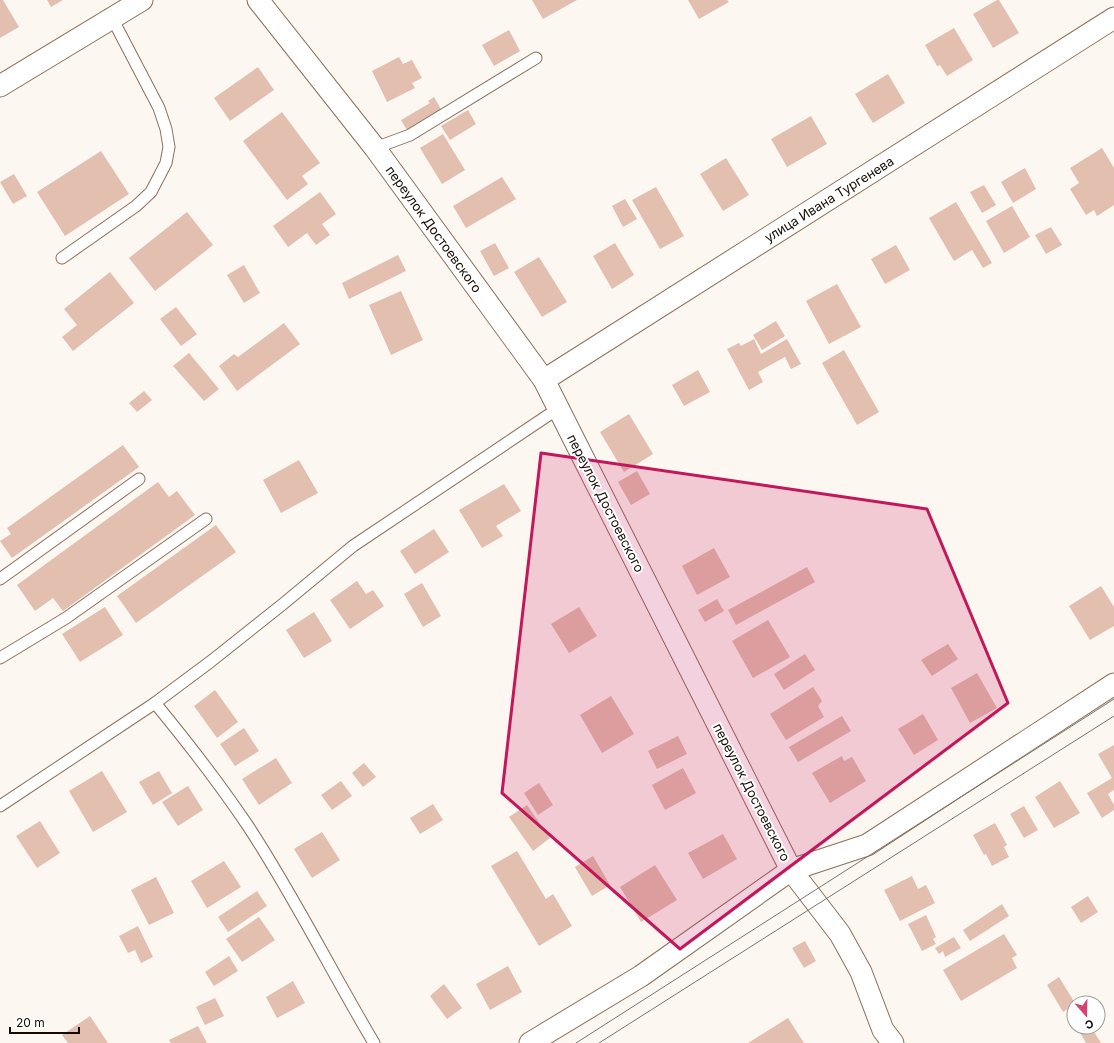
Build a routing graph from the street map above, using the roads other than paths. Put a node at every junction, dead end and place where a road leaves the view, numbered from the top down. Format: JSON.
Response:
{"nodes":[{"id":1,"x":142,"y":0,"type":"edge"},
{"id":2,"x":258,"y":0,"type":"edge"},
{"id":3,"x":112,"y":18,"type":"junction"},
{"id":4,"x":1114,"y":18,"type":"edge"},
{"id":5,"x":536,"y":58,"type":"dead end"},
{"id":6,"x":0,"y":86,"type":"edge"},
{"id":7,"x":375,"y":148,"type":"junction"},
{"id":8,"x":62,"y":258,"type":"dead end"},
{"id":9,"x":544,"y":380,"type":"junction"},
{"id":10,"x":559,"y":408,"type":"junction"},
{"id":11,"x":138,"y":479,"type":"dead end"},
{"id":12,"x":206,"y":518,"type":"dead end"},
{"id":13,"x":0,"y":579,"type":"edge"},
{"id":14,"x":0,"y":658,"type":"edge"},
{"id":15,"x":1114,"y":684,"type":"edge"},
{"id":16,"x":155,"y":703,"type":"junction"},
{"id":17,"x":0,"y":806,"type":"edge"},
{"id":18,"x":791,"y":870,"type":"junction"},
{"id":19,"x":374,"y":1043,"type":"edge"},
{"id":20,"x":530,"y":1043,"type":"edge"},
{"id":21,"x":893,"y":1043,"type":"edge"}],
"edges":[{"from":1,"to":3,"type":"street"},
{"from":2,"to":7,"type":"street","name":"переулок Достоевского"},
{"from":3,"to":6,"type":"street"},
{"from":3,"to":8,"type":"lane"},
{"from":4,"to":9,"type":"street","name":"улица Ивана Тургенева"},
{"from":5,"to":7,"type":"lane"},
{"from":7,"to":9,"type":"street","name":"переулок Достоевского"},
{"from":9,"to":10,"type":"street","name":"переулок Достоевского"},
{"from":10,"to":16,"type":"lane"},
{"from":10,"to":18,"type":"street","name":"переулок Достоевского"},
{"from":11,"to":13,"type":"lane"},
{"from":12,"to":14,"type":"lane"},
{"from":15,"to":18,"type":"street"},
{"from":16,"to":17,"type":"lane"},
{"from":16,"to":19,"type":"lane"},
{"from":18,"to":20,"type":"street"},
{"from":18,"to":21,"type":"street","name":"переулок Достоевского"}]}
